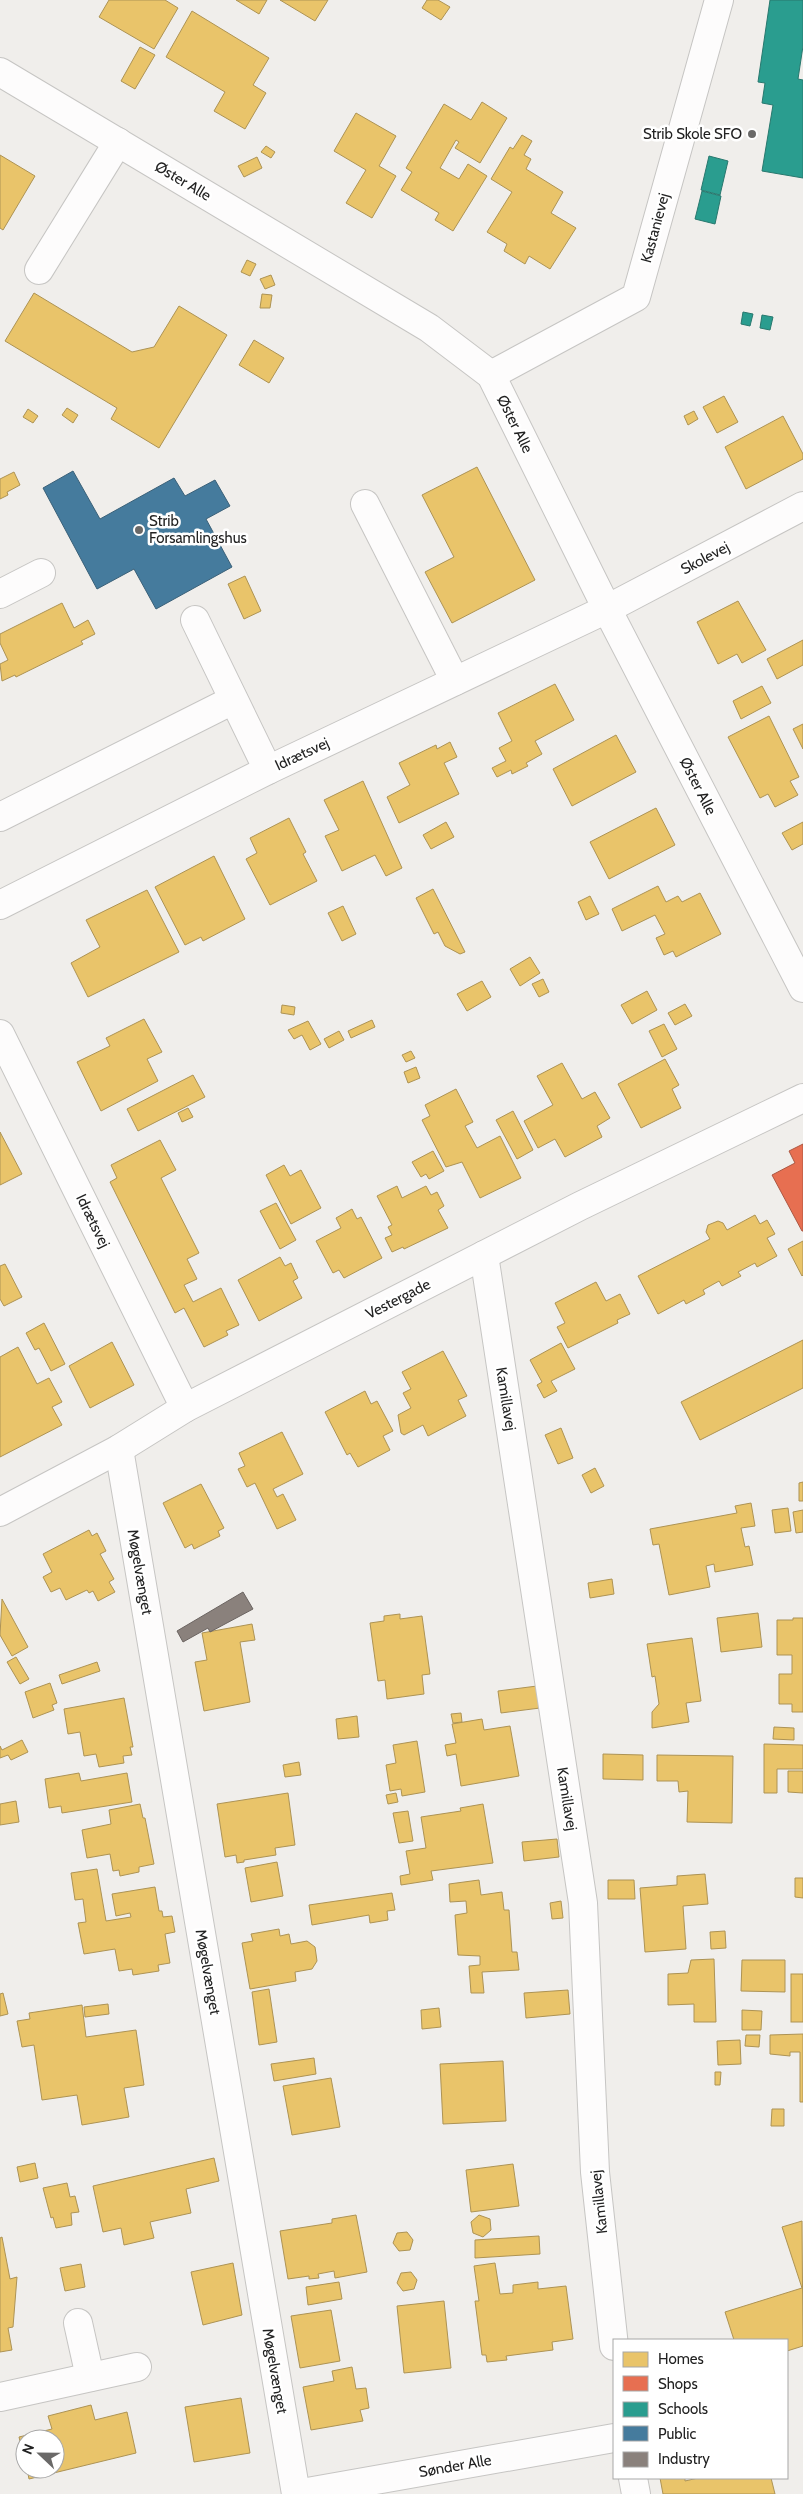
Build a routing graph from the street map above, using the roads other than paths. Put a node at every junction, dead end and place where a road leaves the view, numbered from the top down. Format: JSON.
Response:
{"nodes":[{"id":1,"x":718,"y":0,"type":"edge"},
{"id":2,"x":0,"y":72,"type":"edge"},
{"id":3,"x":118,"y":142,"type":"junction"},
{"id":4,"x":39,"y":270,"type":"dead end"},
{"id":5,"x":491,"y":375,"type":"junction"},
{"id":6,"x":365,"y":504,"type":"dead end"},
{"id":7,"x":803,"y":506,"type":"edge"},
{"id":8,"x":41,"y":574,"type":"dead end"},
{"id":9,"x":0,"y":594,"type":"edge"},
{"id":10,"x":607,"y":609,"type":"junction"},
{"id":11,"x":195,"y":620,"type":"dead end"},
{"id":12,"x":455,"y":681,"type":"junction"},
{"id":13,"x":233,"y":700,"type":"junction"},
{"id":14,"x":268,"y":770,"type":"junction"},
{"id":15,"x":0,"y":817,"type":"edge"},
{"id":16,"x":0,"y":905,"type":"edge"},
{"id":17,"x":803,"y":988,"type":"edge"},
{"id":18,"x":0,"y":1034,"type":"edge"},
{"id":19,"x":8,"y":1069,"type":"edge"},
{"id":20,"x":803,"y":1098,"type":"edge"},
{"id":21,"x":484,"y":1255,"type":"junction"},
{"id":22,"x":185,"y":1408,"type":"junction"},
{"id":23,"x":119,"y":1449,"type":"junction"},
{"id":24,"x":0,"y":1512,"type":"edge"},
{"id":25,"x":78,"y":2323,"type":"dead end"},
{"id":26,"x":613,"y":2339,"type":"edge"},
{"id":27,"x":137,"y":2367,"type":"dead end"},
{"id":28,"x":90,"y":2377,"type":"junction"},
{"id":29,"x":0,"y":2397,"type":"edge"},
{"id":30,"x":613,"y":2438,"type":"edge"},
{"id":31,"x":633,"y":2479,"type":"edge"},
{"id":32,"x":296,"y":2494,"type":"edge"},
{"id":33,"x":636,"y":2494,"type":"edge"}],
"edges":[{"from":1,"to":5,"type":"street","name":"Kastanievej"},
{"from":2,"to":3,"type":"street","name":"Øster Alle"},
{"from":3,"to":4,"type":"street"},
{"from":3,"to":5,"type":"street","name":"Øster Alle"},
{"from":5,"to":10,"type":"street","name":"Øster Alle"},
{"from":6,"to":12,"type":"street"},
{"from":7,"to":10,"type":"street","name":"Skolevej"},
{"from":8,"to":9,"type":"street"},
{"from":10,"to":12,"type":"street","name":"Idrætsvej"},
{"from":10,"to":17,"type":"street","name":"Øster Alle"},
{"from":11,"to":13,"type":"street"},
{"from":12,"to":14,"type":"street","name":"Idrætsvej"},
{"from":13,"to":14,"type":"street"},
{"from":13,"to":15,"type":"street"},
{"from":14,"to":16,"type":"street","name":"Idrætsvej"},
{"from":18,"to":19,"type":"street","name":"Idrætsvej"},
{"from":19,"to":22,"type":"street","name":"Idrætsvej"},
{"from":20,"to":21,"type":"street","name":"Vestergade"},
{"from":21,"to":22,"type":"street","name":"Vestergade"},
{"from":21,"to":26,"type":"street","name":"Kamillavej"},
{"from":22,"to":23,"type":"street","name":"Vestergade"},
{"from":23,"to":24,"type":"street","name":"Vestergade"},
{"from":23,"to":32,"type":"street","name":"Møgelvænget"},
{"from":25,"to":28,"type":"street"},
{"from":27,"to":28,"type":"street"},
{"from":28,"to":29,"type":"street"},
{"from":30,"to":32,"type":"street","name":"Sønder Alle"},
{"from":31,"to":33,"type":"street"}]}
